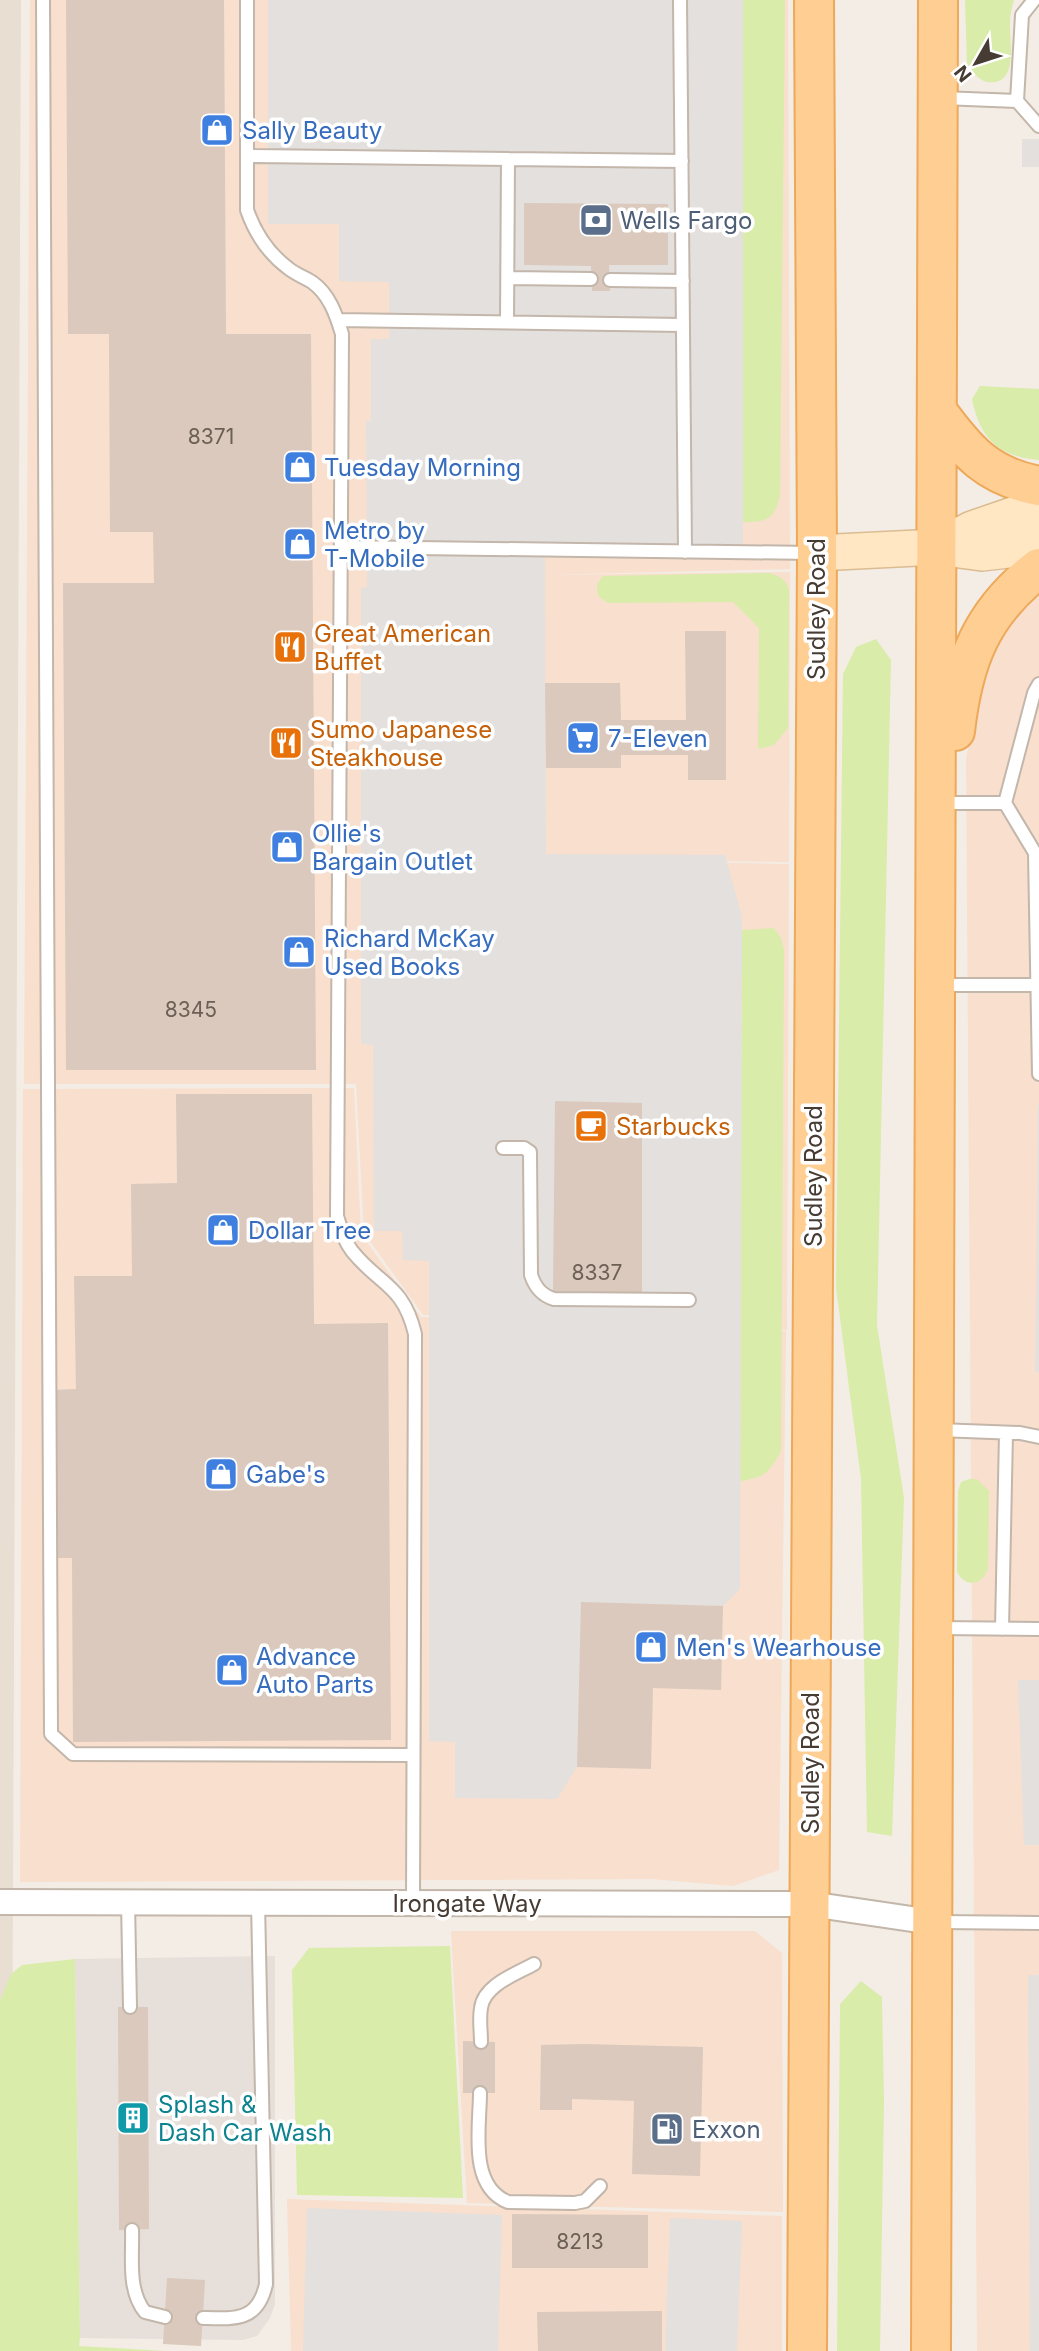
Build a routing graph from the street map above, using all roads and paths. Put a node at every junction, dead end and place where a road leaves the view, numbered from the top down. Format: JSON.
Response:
{"nodes":[{"id":1,"x":43,"y":0,"type":"edge"},
{"id":2,"x":247,"y":0,"type":"edge"},
{"id":3,"x":680,"y":0,"type":"edge"},
{"id":4,"x":814,"y":0,"type":"edge"},
{"id":5,"x":938,"y":0,"type":"edge"},
{"id":6,"x":1034,"y":0,"type":"edge"},
{"id":7,"x":938,"y":98,"type":"junction"},
{"id":8,"x":1017,"y":101,"type":"junction"},
{"id":9,"x":1039,"y":126,"type":"edge"},
{"id":10,"x":247,"y":156,"type":"junction"},
{"id":11,"x":509,"y":159,"type":"junction"},
{"id":12,"x":682,"y":161,"type":"junction"},
{"id":13,"x":508,"y":278,"type":"junction"},
{"id":14,"x":592,"y":279,"type":"dead end"},
{"id":15,"x":610,"y":279,"type":"dead end"},
{"id":16,"x":682,"y":281,"type":"junction"},
{"id":17,"x":338,"y":320,"type":"junction"},
{"id":18,"x":507,"y":322,"type":"junction"},
{"id":19,"x":683,"y":325,"type":"junction"},
{"id":20,"x":937,"y":411,"type":"junction"},
{"id":21,"x":1039,"y":486,"type":"edge"},
{"id":22,"x":1039,"y":506,"type":"edge"},
{"id":23,"x":1039,"y":540,"type":"edge"},
{"id":24,"x":341,"y":547,"type":"junction"},
{"id":25,"x":937,"y":547,"type":"junction"},
{"id":26,"x":685,"y":552,"type":"junction"},
{"id":27,"x":817,"y":553,"type":"junction"},
{"id":28,"x":1039,"y":568,"type":"edge"},
{"id":29,"x":1039,"y":684,"type":"edge"},
{"id":30,"x":940,"y":803,"type":"junction"},
{"id":31,"x":1005,"y":803,"type":"junction"},
{"id":32,"x":935,"y":985,"type":"junction"},
{"id":33,"x":1036,"y":985,"type":"junction"},
{"id":34,"x":1039,"y":1074,"type":"edge"},
{"id":35,"x":503,"y":1148,"type":"dead end"},
{"id":36,"x":689,"y":1300,"type":"dead end"},
{"id":37,"x":934,"y":1430,"type":"junction"},
{"id":38,"x":1006,"y":1433,"type":"junction"},
{"id":39,"x":1039,"y":1437,"type":"edge"},
{"id":40,"x":933,"y":1628,"type":"junction"},
{"id":41,"x":1002,"y":1629,"type":"junction"},
{"id":42,"x":1039,"y":1629,"type":"edge"},
{"id":43,"x":413,"y":1755,"type":"junction"},
{"id":44,"x":0,"y":1902,"type":"edge"},
{"id":45,"x":128,"y":1902,"type":"junction"},
{"id":46,"x":258,"y":1903,"type":"junction"},
{"id":47,"x":413,"y":1903,"type":"junction"},
{"id":48,"x":810,"y":1904,"type":"junction"},
{"id":49,"x":932,"y":1922,"type":"junction"},
{"id":50,"x":1039,"y":1923,"type":"edge"},
{"id":51,"x":534,"y":1964,"type":"dead end"},
{"id":52,"x":130,"y":2007,"type":"dead end"},
{"id":53,"x":481,"y":2042,"type":"dead end"},
{"id":54,"x":480,"y":2093,"type":"dead end"},
{"id":55,"x":600,"y":2186,"type":"dead end"},
{"id":56,"x":132,"y":2230,"type":"dead end"},
{"id":57,"x":165,"y":2317,"type":"dead end"},
{"id":58,"x":203,"y":2318,"type":"dead end"},
{"id":59,"x":807,"y":2351,"type":"edge"},
{"id":60,"x":931,"y":2351,"type":"edge"}],
"edges":[{"from":1,"to":43,"type":"lane"},
{"from":2,"to":10,"type":"lane"},
{"from":3,"to":12,"type":"lane"},
{"from":4,"to":27,"type":"main road","name":"Sudley Road"},
{"from":5,"to":7,"type":"main road"},
{"from":6,"to":8,"type":"lane"},
{"from":7,"to":8,"type":"lane"},
{"from":7,"to":20,"type":"main road"},
{"from":8,"to":9,"type":"lane"},
{"from":10,"to":11,"type":"lane"},
{"from":10,"to":17,"type":"lane"},
{"from":11,"to":12,"type":"lane"},
{"from":11,"to":13,"type":"lane"},
{"from":12,"to":16,"type":"lane"},
{"from":13,"to":14,"type":"lane"},
{"from":13,"to":18,"type":"lane"},
{"from":15,"to":16,"type":"lane"},
{"from":16,"to":19,"type":"lane"},
{"from":17,"to":18,"type":"lane"},
{"from":17,"to":24,"type":"lane"},
{"from":18,"to":19,"type":"lane"},
{"from":19,"to":26,"type":"lane"},
{"from":20,"to":21,"type":"main road"},
{"from":20,"to":25,"type":"main road"},
{"from":22,"to":25,"type":"street"},
{"from":23,"to":25,"type":"street"},
{"from":24,"to":26,"type":"lane"},
{"from":24,"to":43,"type":"lane"},
{"from":25,"to":27,"type":"street"},
{"from":25,"to":30,"type":"main road"},
{"from":26,"to":27,"type":"lane"},
{"from":27,"to":48,"type":"main road","name":"Sudley Road"},
{"from":28,"to":30,"type":"main road"},
{"from":29,"to":31,"type":"lane"},
{"from":30,"to":31,"type":"lane"},
{"from":30,"to":32,"type":"main road"},
{"from":31,"to":33,"type":"lane"},
{"from":32,"to":33,"type":"lane"},
{"from":32,"to":37,"type":"main road"},
{"from":33,"to":34,"type":"lane"},
{"from":35,"to":36,"type":"lane"},
{"from":37,"to":38,"type":"lane"},
{"from":37,"to":40,"type":"main road"},
{"from":38,"to":39,"type":"lane"},
{"from":38,"to":41,"type":"lane"},
{"from":40,"to":41,"type":"lane"},
{"from":40,"to":49,"type":"main road"},
{"from":41,"to":42,"type":"lane"},
{"from":43,"to":47,"type":"lane"},
{"from":44,"to":45,"type":"street","name":"Irongate Way"},
{"from":45,"to":46,"type":"street","name":"Irongate Way"},
{"from":45,"to":52,"type":"lane"},
{"from":46,"to":47,"type":"street","name":"Irongate Way"},
{"from":46,"to":58,"type":"lane"},
{"from":47,"to":48,"type":"street","name":"Irongate Way"},
{"from":48,"to":49,"type":"street","name":"Irongate Way"},
{"from":48,"to":59,"type":"main road","name":"Sudley Road"},
{"from":49,"to":50,"type":"lane"},
{"from":49,"to":60,"type":"main road"},
{"from":51,"to":53,"type":"lane"},
{"from":54,"to":55,"type":"lane"},
{"from":56,"to":57,"type":"lane"}]}
